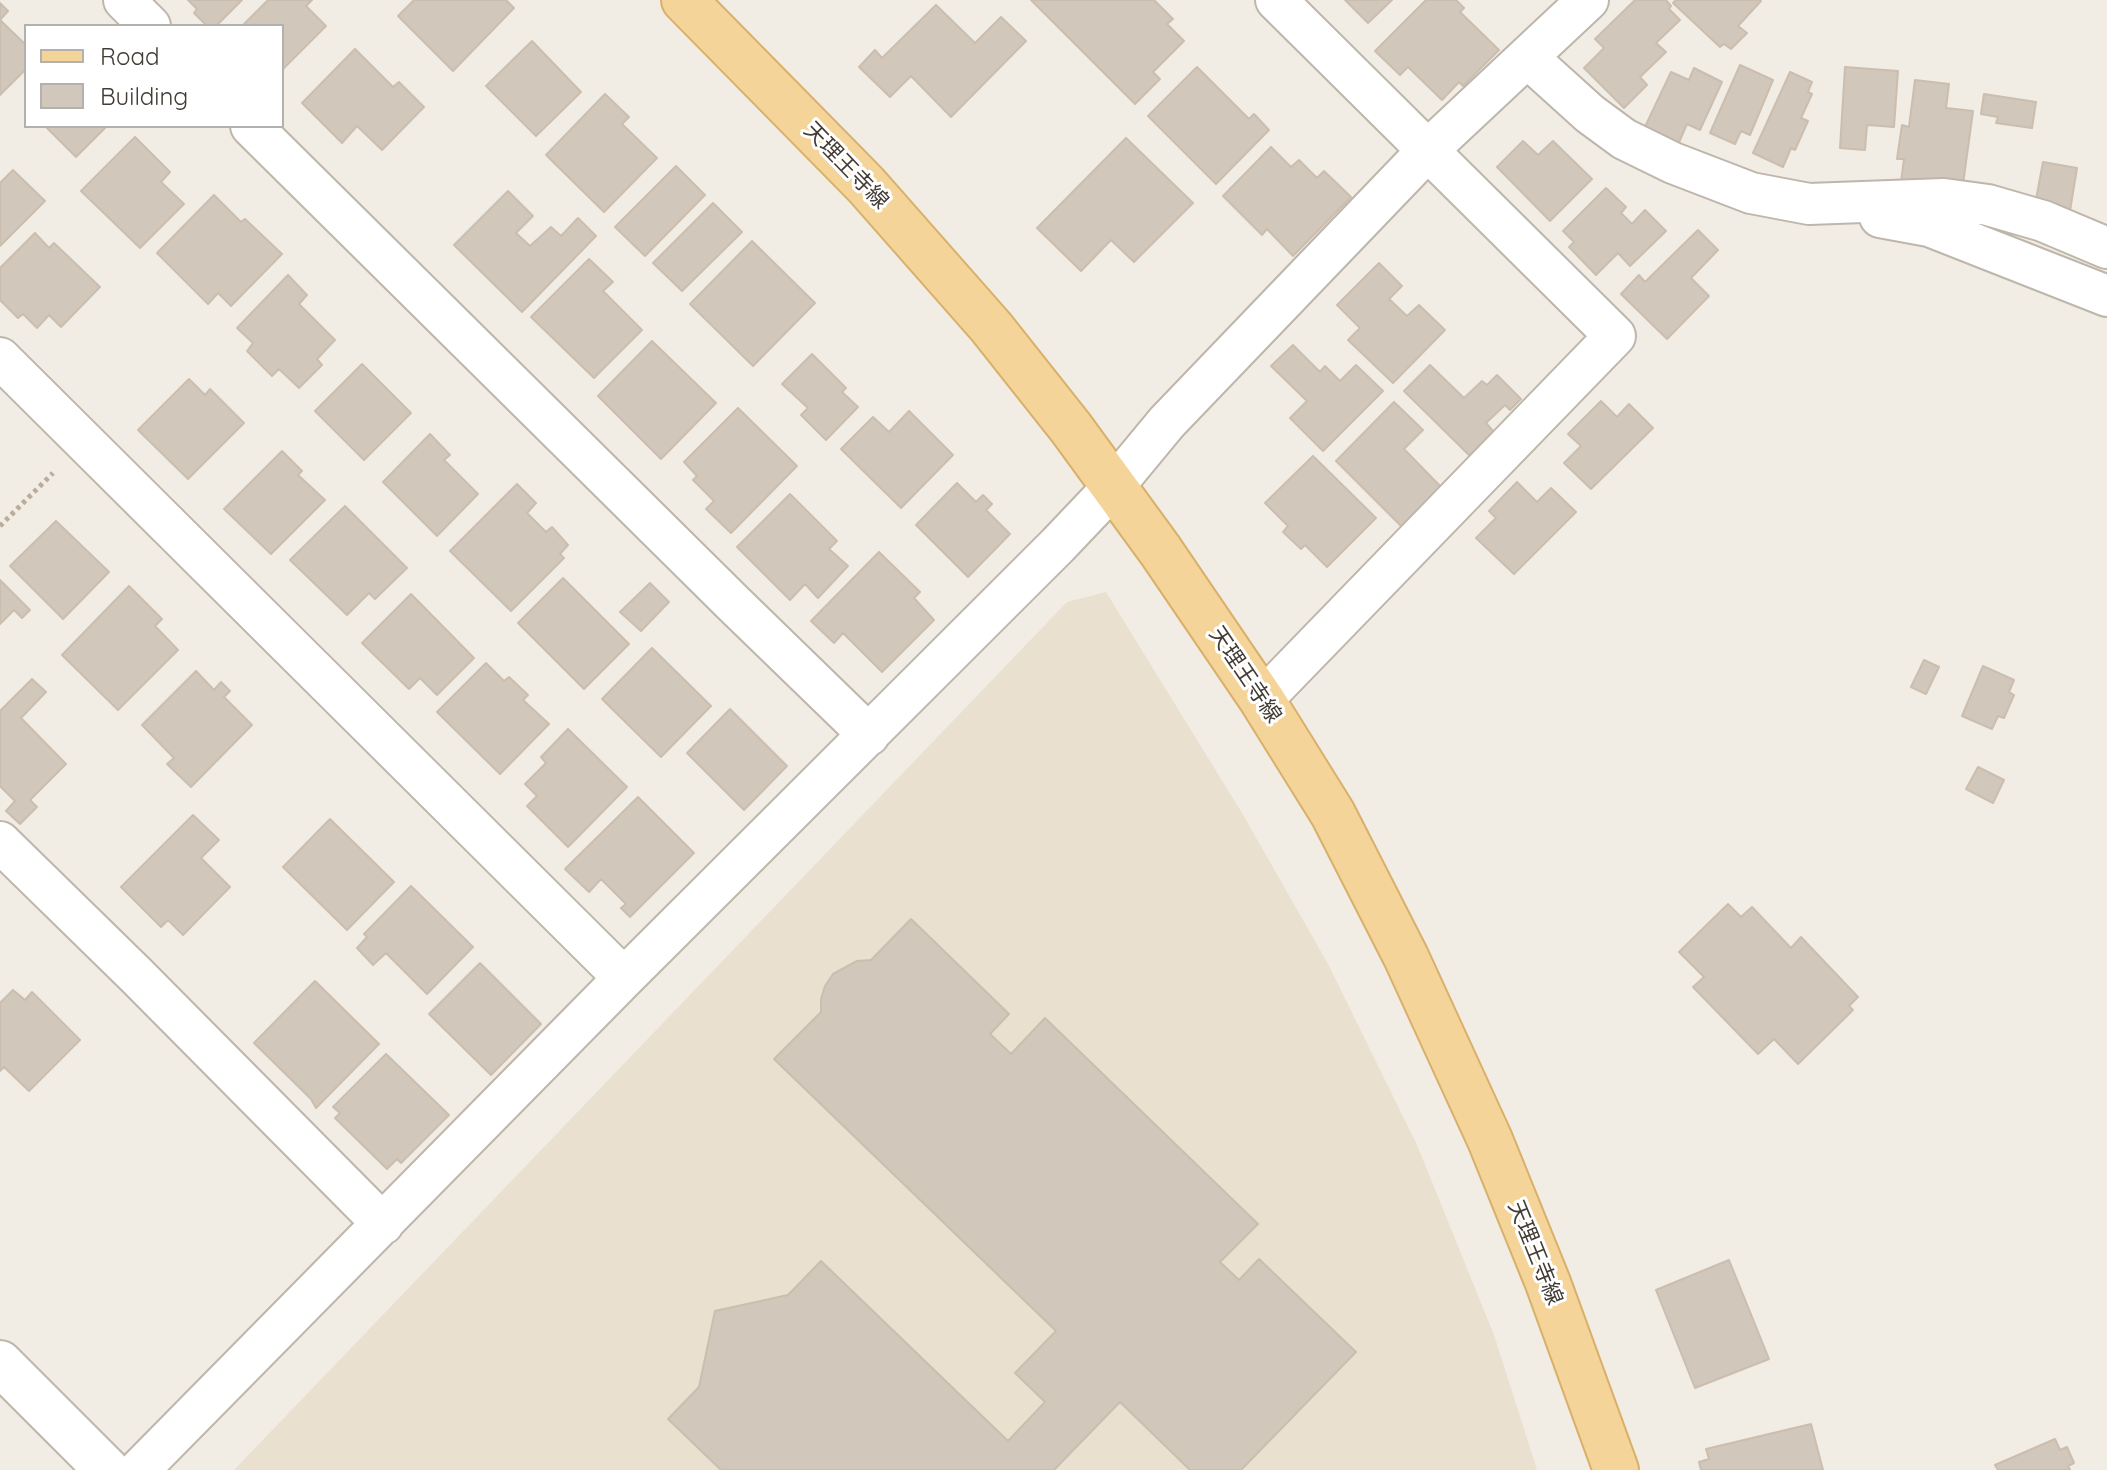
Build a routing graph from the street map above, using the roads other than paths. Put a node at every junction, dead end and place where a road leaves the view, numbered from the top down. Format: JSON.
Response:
{"nodes":[{"id":1,"x":124,"y":0,"type":"edge"},
{"id":2,"x":684,"y":0,"type":"edge"},
{"id":3,"x":1276,"y":0,"type":"edge"},
{"id":4,"x":1588,"y":0,"type":"edge"},
{"id":5,"x":148,"y":24,"type":"edge"},
{"id":6,"x":1528,"y":58,"type":"junction"},
{"id":7,"x":253,"y":128,"type":"edge"},
{"id":8,"x":1429,"y":149,"type":"junction"},
{"id":9,"x":1809,"y":204,"type":"junction"},
{"id":10,"x":2107,"y":248,"type":"edge"},
{"id":11,"x":2107,"y":296,"type":"edge"},
{"id":12,"x":0,"y":358,"type":"edge"},
{"id":13,"x":1114,"y":486,"type":"junction"},
{"id":14,"x":1262,"y":700,"type":"junction"},
{"id":15,"x":869,"y":735,"type":"junction"},
{"id":16,"x":0,"y":842,"type":"edge"},
{"id":17,"x":624,"y":978,"type":"junction"},
{"id":18,"x":383,"y":1224,"type":"junction"},
{"id":19,"x":0,"y":1363,"type":"edge"},
{"id":20,"x":107,"y":1470,"type":"edge"},
{"id":21,"x":139,"y":1470,"type":"edge"},
{"id":22,"x":1616,"y":1470,"type":"edge"}],
"edges":[{"from":1,"to":5,"type":"street"},
{"from":2,"to":13,"type":"main road","name":"天理王寺線"},
{"from":3,"to":8,"type":"street"},
{"from":4,"to":6,"type":"street"},
{"from":6,"to":8,"type":"street"},
{"from":6,"to":9,"type":"street"},
{"from":7,"to":15,"type":"street"},
{"from":8,"to":13,"type":"street"},
{"from":8,"to":14,"type":"street"},
{"from":9,"to":10,"type":"street"},
{"from":9,"to":11,"type":"street"},
{"from":12,"to":17,"type":"street"},
{"from":13,"to":14,"type":"main road","name":"天理王寺線"},
{"from":13,"to":15,"type":"street"},
{"from":14,"to":22,"type":"main road","name":"天理王寺線"},
{"from":15,"to":17,"type":"street"},
{"from":16,"to":18,"type":"street"},
{"from":17,"to":18,"type":"street"},
{"from":18,"to":21,"type":"street"},
{"from":19,"to":20,"type":"street"}]}
